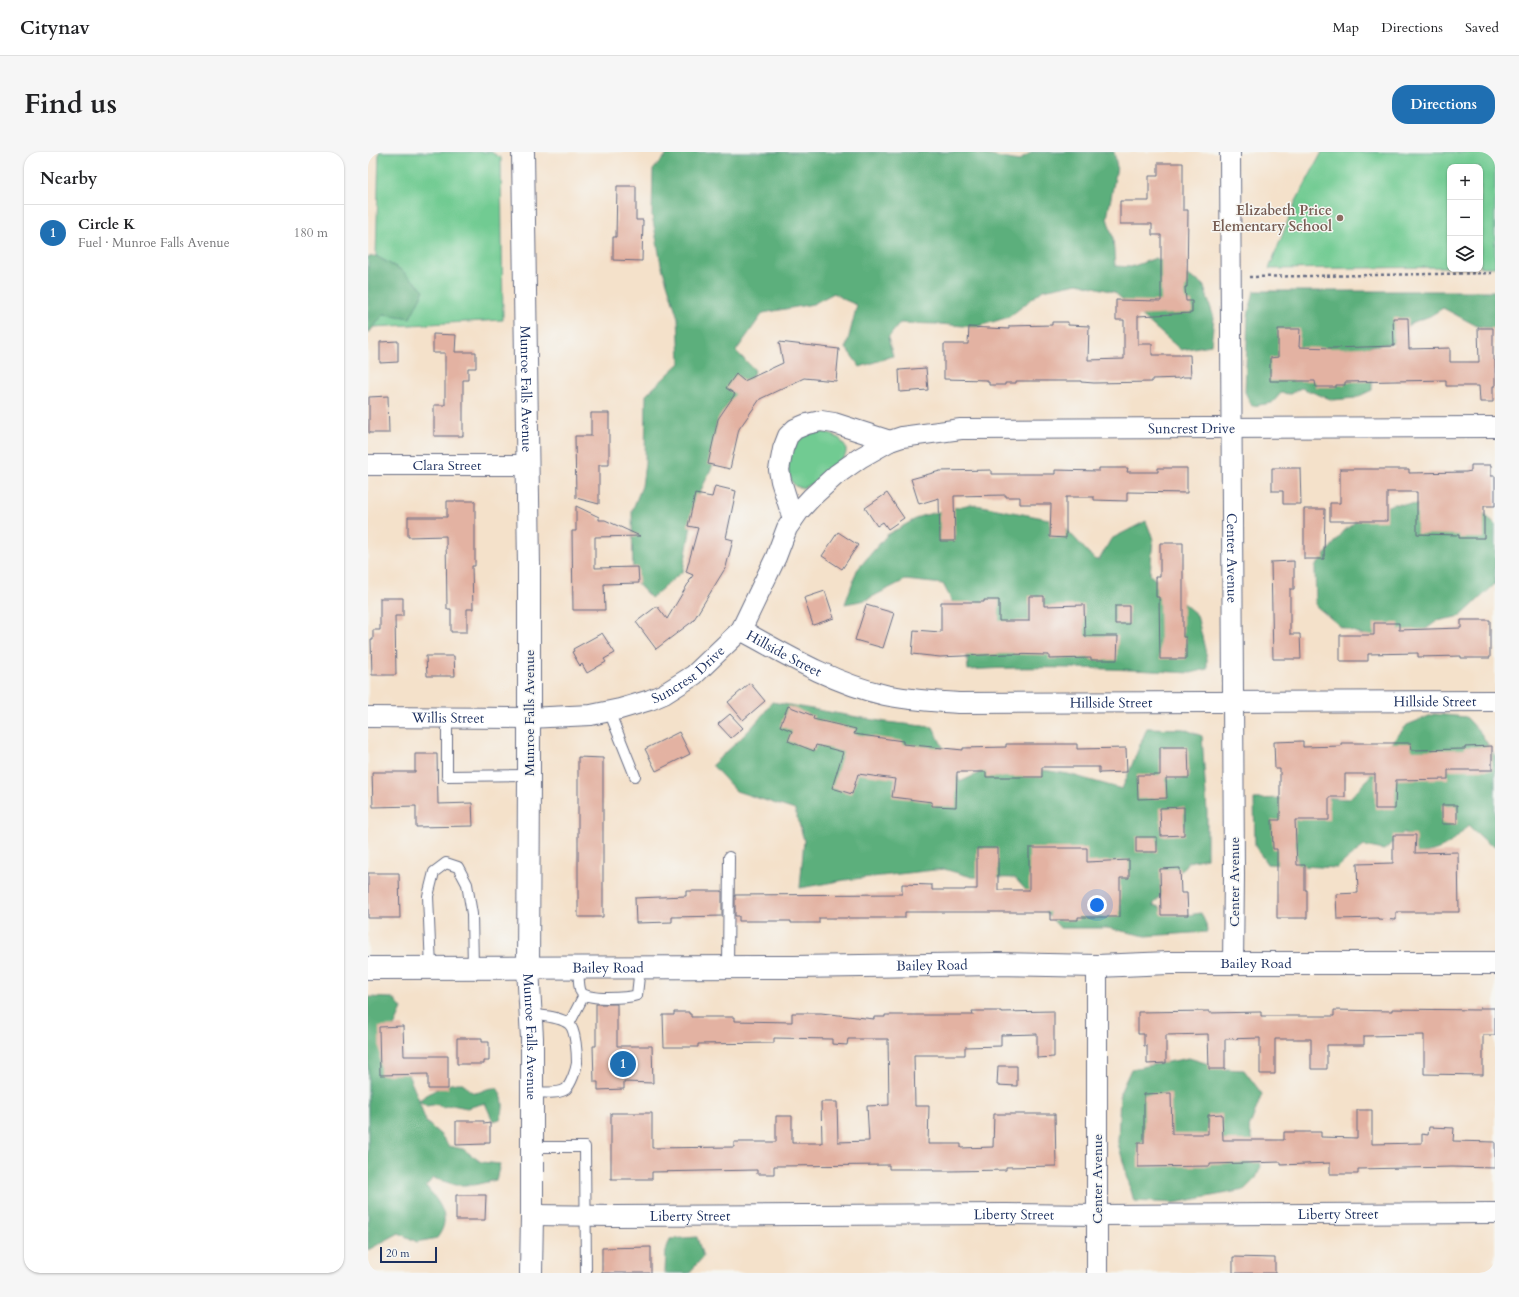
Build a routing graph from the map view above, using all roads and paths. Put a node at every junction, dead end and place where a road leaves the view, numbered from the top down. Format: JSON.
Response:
{"nodes":[{"id":1,"x":523,"y":152,"type":"edge"},
{"id":2,"x":1230,"y":152,"type":"edge"},
{"id":3,"x":1495,"y":273,"type":"edge"},
{"id":4,"x":1231,"y":277,"type":"junction"},
{"id":5,"x":1495,"y":427,"type":"edge"},
{"id":6,"x":1232,"y":428,"type":"junction"},
{"id":7,"x":890,"y":441,"type":"junction"},
{"id":8,"x":527,"y":464,"type":"junction"},
{"id":9,"x":368,"y":465,"type":"edge"},
{"id":10,"x":793,"y":519,"type":"junction"},
{"id":11,"x":741,"y":630,"type":"junction"},
{"id":12,"x":1495,"y":701,"type":"edge"},
{"id":13,"x":1233,"y":702,"type":"junction"},
{"id":14,"x":609,"y":711,"type":"junction"},
{"id":15,"x":368,"y":717,"type":"edge"},
{"id":16,"x":447,"y":717,"type":"junction"},
{"id":17,"x":528,"y":718,"type":"junction"},
{"id":18,"x":529,"y":776,"type":"junction"},
{"id":19,"x":635,"y":776,"type":"dead end"},
{"id":20,"x":729,"y":857,"type":"dead end"},
{"id":21,"x":1233,"y":963,"type":"junction"},
{"id":22,"x":1495,"y":963,"type":"edge"},
{"id":23,"x":1097,"y":966,"type":"junction"},
{"id":24,"x":578,"y":967,"type":"junction"},
{"id":25,"x":640,"y":967,"type":"junction"},
{"id":26,"x":728,"y":967,"type":"junction"},
{"id":27,"x":368,"y":968,"type":"edge"},
{"id":28,"x":431,"y":968,"type":"junction"},
{"id":29,"x":473,"y":968,"type":"junction"},
{"id":30,"x":528,"y":968,"type":"junction"},
{"id":31,"x":584,"y":995,"type":"junction"},
{"id":32,"x":530,"y":1014,"type":"junction"},
{"id":33,"x":569,"y":1024,"type":"junction"},
{"id":34,"x":532,"y":1092,"type":"junction"},
{"id":35,"x":532,"y":1148,"type":"junction"},
{"id":36,"x":1495,"y":1213,"type":"edge"},
{"id":37,"x":532,"y":1215,"type":"junction"},
{"id":38,"x":1098,"y":1215,"type":"junction"},
{"id":39,"x":586,"y":1216,"type":"junction"},
{"id":40,"x":531,"y":1273,"type":"edge"},
{"id":41,"x":586,"y":1273,"type":"edge"},
{"id":42,"x":1097,"y":1273,"type":"edge"}],
"edges":[{"from":1,"to":8,"type":"street","name":"Munroe Falls Avenue"},
{"from":2,"to":4,"type":"street","name":"Center Avenue"},
{"from":3,"to":4,"type":"path"},
{"from":4,"to":6,"type":"street","name":"Center Avenue"},
{"from":5,"to":6,"type":"street","name":"Suncrest Drive"},
{"from":6,"to":7,"type":"street","name":"Suncrest Drive"},
{"from":6,"to":13,"type":"street","name":"Center Avenue"},
{"from":7,"to":10,"type":"street","name":"Suncrest Drive"},
{"from":7,"to":10,"type":"street"},
{"from":8,"to":9,"type":"street","name":"Clara Street"},
{"from":8,"to":17,"type":"street","name":"Munroe Falls Avenue"},
{"from":10,"to":11,"type":"street","name":"Suncrest Drive"},
{"from":11,"to":13,"type":"street","name":"Hillside Street"},
{"from":11,"to":14,"type":"street","name":"Suncrest Drive"},
{"from":12,"to":13,"type":"street","name":"Hillside Street"},
{"from":13,"to":21,"type":"street","name":"Center Avenue"},
{"from":14,"to":17,"type":"street","name":"Suncrest Drive"},
{"from":14,"to":19,"type":"lane"},
{"from":15,"to":16,"type":"street","name":"Willis Street"},
{"from":16,"to":17,"type":"street","name":"Willis Street"},
{"from":16,"to":18,"type":"lane"},
{"from":17,"to":18,"type":"street","name":"Munroe Falls Avenue"},
{"from":18,"to":30,"type":"street","name":"Munroe Falls Avenue"},
{"from":20,"to":26,"type":"lane"},
{"from":21,"to":22,"type":"street","name":"Bailey Road"},
{"from":21,"to":23,"type":"street","name":"Bailey Road"},
{"from":23,"to":26,"type":"street","name":"Bailey Road"},
{"from":23,"to":38,"type":"street","name":"Center Avenue"},
{"from":24,"to":25,"type":"street","name":"Bailey Road"},
{"from":24,"to":30,"type":"street","name":"Bailey Road"},
{"from":24,"to":31,"type":"lane"},
{"from":25,"to":26,"type":"street","name":"Bailey Road"},
{"from":25,"to":31,"type":"lane"},
{"from":27,"to":28,"type":"street","name":"Bailey Road"},
{"from":28,"to":29,"type":"street","name":"Bailey Road"},
{"from":28,"to":29,"type":"lane"},
{"from":29,"to":30,"type":"street","name":"Bailey Road"},
{"from":30,"to":32,"type":"street","name":"Munroe Falls Avenue"},
{"from":31,"to":33,"type":"lane"},
{"from":32,"to":33,"type":"lane"},
{"from":32,"to":34,"type":"street","name":"Munroe Falls Avenue"},
{"from":33,"to":34,"type":"lane"},
{"from":34,"to":35,"type":"street","name":"Munroe Falls Avenue"},
{"from":35,"to":37,"type":"street","name":"Munroe Falls Avenue"},
{"from":35,"to":39,"type":"lane"},
{"from":36,"to":38,"type":"street","name":"Liberty Street"},
{"from":37,"to":39,"type":"street","name":"Liberty Street"},
{"from":37,"to":40,"type":"street","name":"Munroe Falls Avenue"},
{"from":38,"to":39,"type":"street","name":"Liberty Street"},
{"from":38,"to":42,"type":"street","name":"Center Avenue"},
{"from":39,"to":41,"type":"lane"}]}
